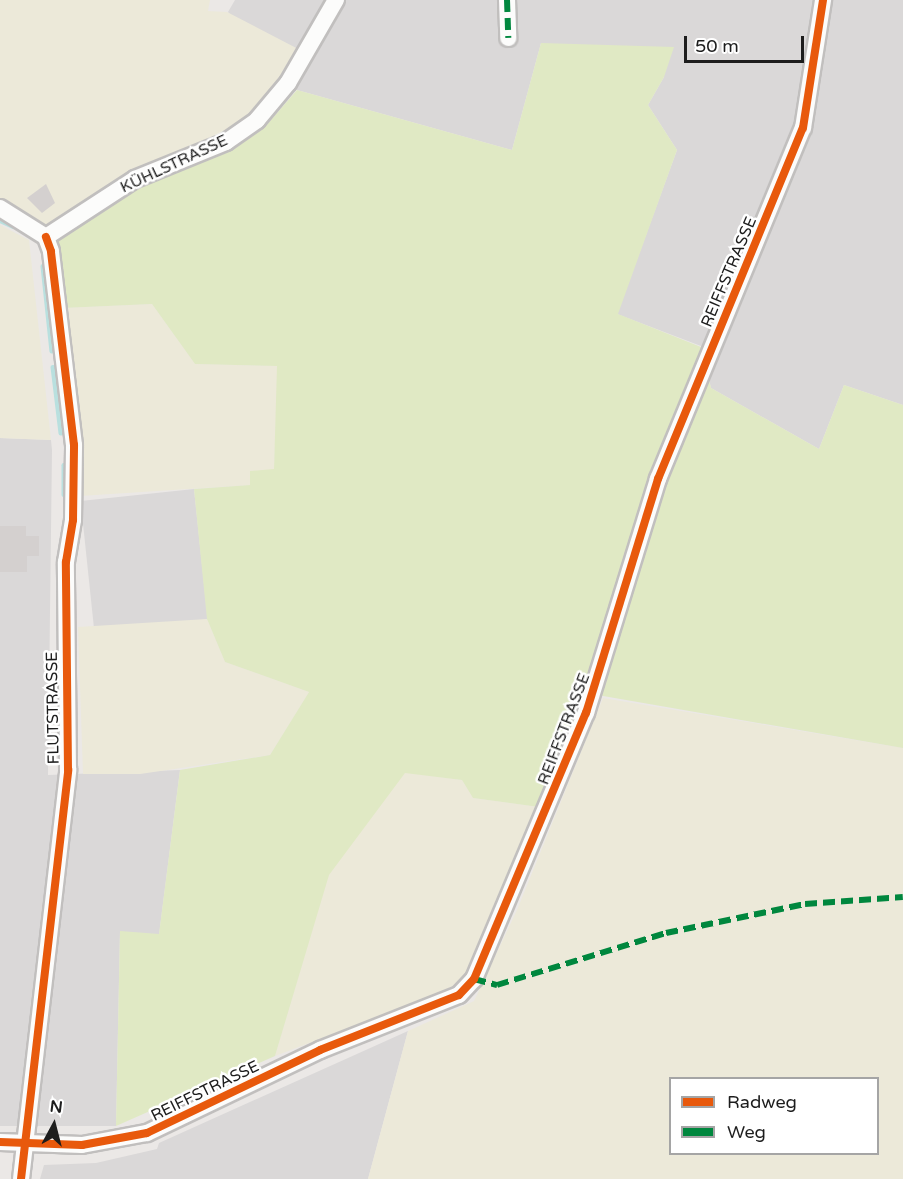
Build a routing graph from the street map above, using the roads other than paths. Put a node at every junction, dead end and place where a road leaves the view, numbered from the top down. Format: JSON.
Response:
{"nodes":[{"id":1,"x":336,"y":0,"type":"edge"},
{"id":2,"x":507,"y":0,"type":"edge"},
{"id":3,"x":823,"y":0,"type":"edge"},
{"id":4,"x":508,"y":38,"type":"dead end"},
{"id":5,"x":0,"y":208,"type":"edge"},
{"id":6,"x":46,"y":237,"type":"junction"},
{"id":7,"x":0,"y":1142,"type":"edge"},
{"id":8,"x":25,"y":1143,"type":"junction"},
{"id":9,"x":21,"y":1179,"type":"edge"}],
"edges":[{"from":1,"to":6,"type":"street","name":"KÜHLSTRASSE"},
{"from":2,"to":4,"type":"street"},
{"from":3,"to":8,"type":"street","name":"REIFFSTRASSE"},
{"from":5,"to":6,"type":"street"},
{"from":6,"to":8,"type":"street","name":"FLUTSTRASSE"},
{"from":7,"to":8,"type":"street","name":"REIFFSTRASSE"},
{"from":8,"to":9,"type":"street","name":"FLUTSTRASSE"}]}
